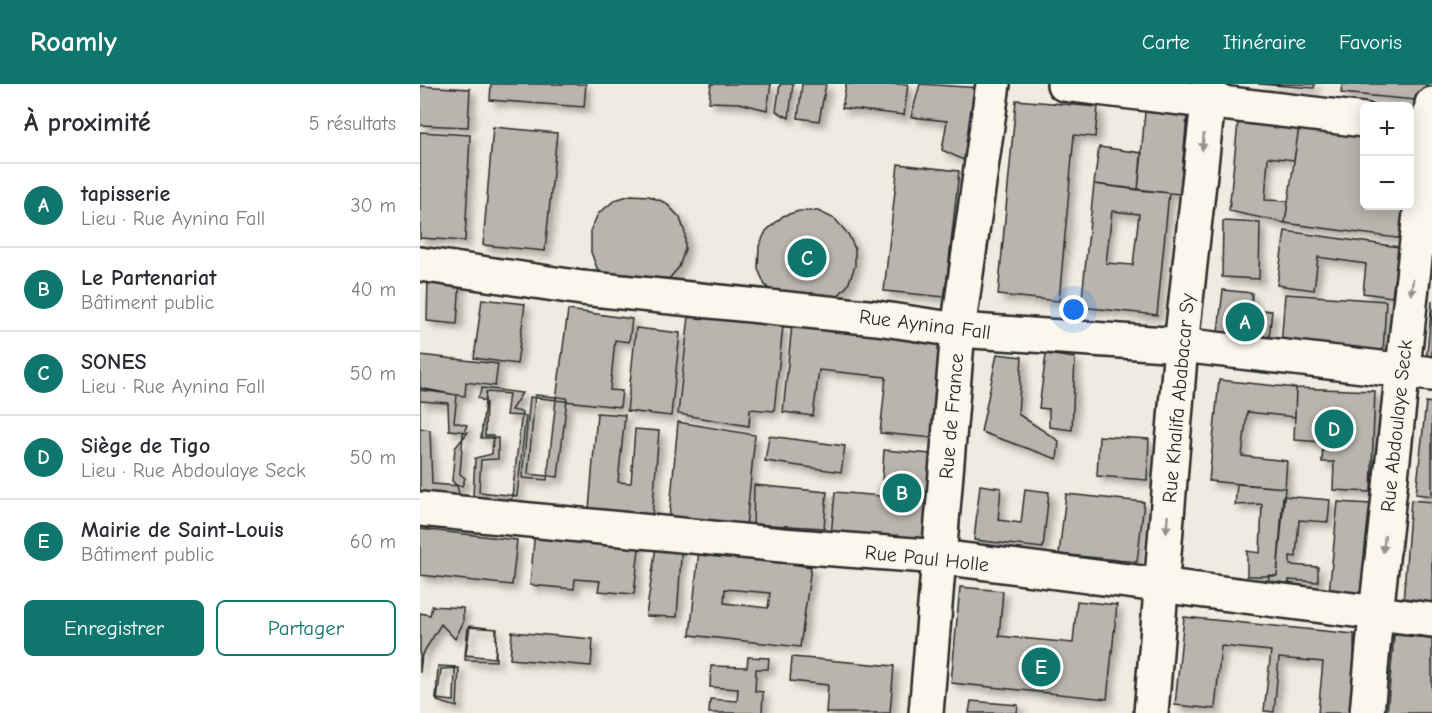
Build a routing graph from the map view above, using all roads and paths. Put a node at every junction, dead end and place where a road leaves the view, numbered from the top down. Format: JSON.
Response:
{"nodes":[{"id":1,"x":993,"y":84,"type":"edge"},
{"id":2,"x":1064,"y":84,"type":"edge"},
{"id":3,"x":1209,"y":93,"type":"edge"},
{"id":4,"x":1360,"y":119,"type":"edge"},
{"id":5,"x":1426,"y":122,"type":"edge"},
{"id":6,"x":420,"y":264,"type":"edge"},
{"id":7,"x":958,"y":330,"type":"junction"},
{"id":8,"x":1181,"y":345,"type":"junction"},
{"id":9,"x":1417,"y":372,"type":"edge"},
{"id":10,"x":420,"y":509,"type":"edge"},
{"id":11,"x":940,"y":558,"type":"junction"},
{"id":12,"x":1162,"y":587,"type":"junction"},
{"id":13,"x":1376,"y":614,"type":"junction"},
{"id":14,"x":1432,"y":620,"type":"edge"},
{"id":15,"x":926,"y":713,"type":"edge"},
{"id":16,"x":1151,"y":713,"type":"edge"},
{"id":17,"x":1367,"y":713,"type":"edge"}],
"edges":[{"from":1,"to":7,"type":"street","name":"Rue de France"},
{"from":2,"to":3,"type":"street"},
{"from":3,"to":4,"type":"street"},
{"from":3,"to":8,"type":"street","name":"Rue Khalifa Ababacar Sy","one_way":true},
{"from":5,"to":9,"type":"street","name":"Rue Abdoulaye Seck","one_way":true},
{"from":6,"to":7,"type":"street","name":"Rue Aynina Fall"},
{"from":7,"to":8,"type":"street","name":"Rue Aynina Fall"},
{"from":7,"to":11,"type":"street","name":"Rue de France"},
{"from":8,"to":9,"type":"street","name":"Rue Aynina Fall"},
{"from":8,"to":12,"type":"street","name":"Rue Khalifa Ababacar Sy","one_way":true},
{"from":9,"to":13,"type":"street","name":"Rue Abdoulaye Seck","one_way":true},
{"from":10,"to":11,"type":"street","name":"Rue Paul Holle"},
{"from":11,"to":12,"type":"street","name":"Rue Paul Holle"},
{"from":11,"to":15,"type":"street","name":"Rue de France"},
{"from":12,"to":13,"type":"street","name":"Rue Paul Holle"},
{"from":12,"to":16,"type":"street","name":"Rue Khalifa Ababacar Sy"},
{"from":13,"to":14,"type":"street","name":"Rue Paul Holle"},
{"from":13,"to":17,"type":"street","name":"Rue Abdoulaye Seck"}]}
